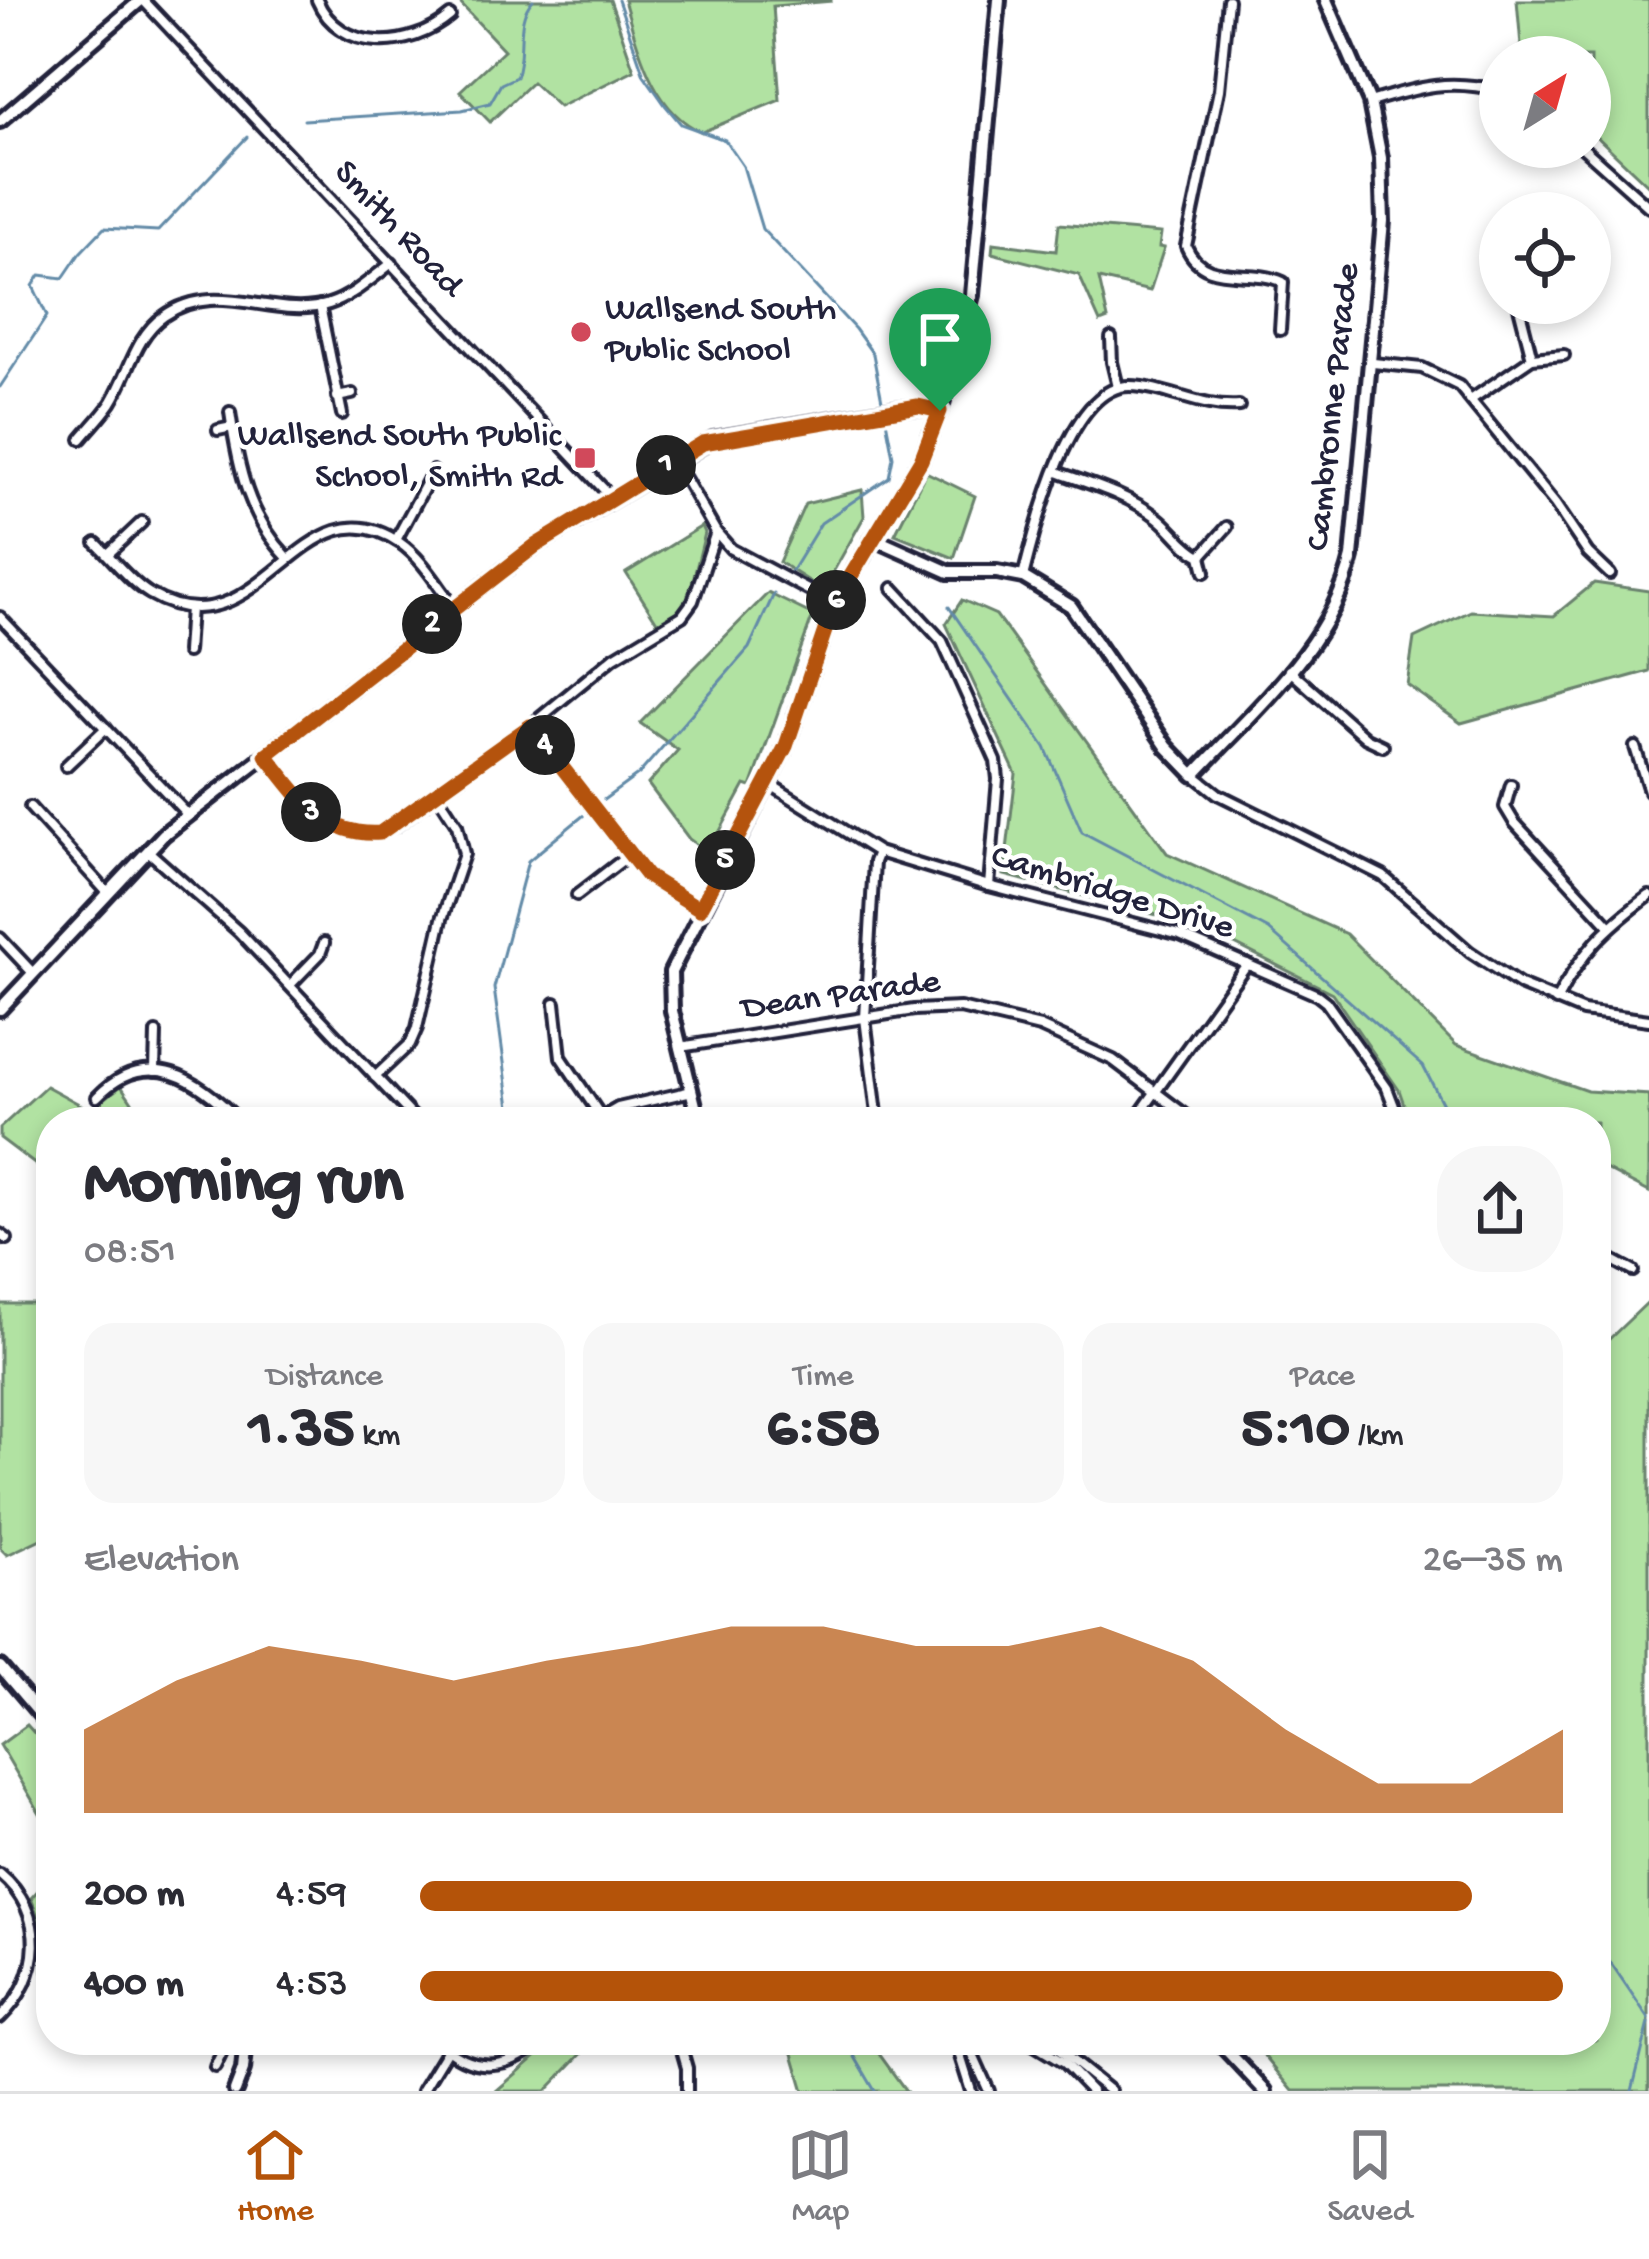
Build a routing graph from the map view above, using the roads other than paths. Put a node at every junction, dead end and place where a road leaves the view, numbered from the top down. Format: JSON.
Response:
{"nodes":[{"id":1,"x":142,"y":0,"type":"edge"},
{"id":2,"x":317,"y":0,"type":"edge"},
{"id":3,"x":999,"y":0,"type":"edge"},
{"id":4,"x":1228,"y":0,"type":"edge"},
{"id":5,"x":1327,"y":0,"type":"edge"},
{"id":6,"x":450,"y":16,"type":"dead end"},
{"id":7,"x":1479,"y":85,"type":"edge"},
{"id":8,"x":1370,"y":102,"type":"junction"},
{"id":9,"x":0,"y":121,"type":"edge"},
{"id":10,"x":1605,"y":168,"type":"edge"},
{"id":11,"x":1649,"y":207,"type":"edge"},
{"id":12,"x":392,"y":263,"type":"junction"},
{"id":13,"x":320,"y":306,"type":"junction"},
{"id":14,"x":1524,"y":324,"type":"edge"},
{"id":15,"x":1280,"y":330,"type":"dead end"},
{"id":16,"x":1112,"y":338,"type":"dead end"},
{"id":17,"x":1564,"y":355,"type":"dead end"},
{"id":18,"x":1532,"y":358,"type":"junction"},
{"id":19,"x":1372,"y":363,"type":"junction"},
{"id":20,"x":1118,"y":387,"type":"junction"},
{"id":21,"x":352,"y":394,"type":"dead end"},
{"id":22,"x":338,"y":397,"type":"junction"},
{"id":23,"x":1472,"y":399,"type":"junction"},
{"id":24,"x":1239,"y":406,"type":"dead end"},
{"id":25,"x":940,"y":411,"type":"junction"},
{"id":26,"x":230,"y":412,"type":"dead end"},
{"id":27,"x":341,"y":414,"type":"dead end"},
{"id":28,"x":232,"y":427,"type":"junction"},
{"id":29,"x":218,"y":430,"type":"dead end"},
{"id":30,"x":81,"y":439,"type":"dead end"},
{"id":31,"x":675,"y":460,"type":"junction"},
{"id":32,"x":433,"y":471,"type":"dead end"},
{"id":33,"x":1057,"y":472,"type":"junction"},
{"id":34,"x":612,"y":498,"type":"junction"},
{"id":35,"x":142,"y":522,"type":"dead end"},
{"id":36,"x":1227,"y":527,"type":"dead end"},
{"id":37,"x":716,"y":532,"type":"junction"},
{"id":38,"x":873,"y":538,"type":"junction"},
{"id":39,"x":396,"y":540,"type":"junction"},
{"id":40,"x":96,"y":543,"type":"dead end"},
{"id":41,"x":108,"y":554,"type":"junction"},
{"id":42,"x":1201,"y":556,"type":"junction"},
{"id":43,"x":288,"y":558,"type":"junction"},
{"id":44,"x":1205,"y":572,"type":"dead end"},
{"id":45,"x":1610,"y":574,"type":"dead end"},
{"id":46,"x":1023,"y":577,"type":"junction"},
{"id":47,"x":892,"y":588,"type":"dead end"},
{"id":48,"x":834,"y":604,"type":"junction"},
{"id":49,"x":454,"y":607,"type":"junction"},
{"id":50,"x":190,"y":608,"type":"junction"},
{"id":51,"x":0,"y":617,"type":"edge"},
{"id":52,"x":187,"y":652,"type":"dead end"},
{"id":53,"x":1289,"y":670,"type":"junction"},
{"id":54,"x":530,"y":726,"type":"junction"},
{"id":55,"x":106,"y":728,"type":"junction"},
{"id":56,"x":1383,"y":746,"type":"dead end"},
{"id":57,"x":1635,"y":747,"type":"dead end"},
{"id":58,"x":266,"y":755,"type":"junction"},
{"id":59,"x":66,"y":766,"type":"dead end"},
{"id":60,"x":1194,"y":775,"type":"junction"},
{"id":61,"x":766,"y":782,"type":"junction"},
{"id":62,"x":1511,"y":785,"type":"dead end"},
{"id":63,"x":1649,"y":791,"type":"edge"},
{"id":64,"x":436,"y":794,"type":"junction"},
{"id":65,"x":30,"y":807,"type":"dead end"},
{"id":66,"x":188,"y":815,"type":"junction"},
{"id":67,"x":147,"y":850,"type":"junction"},
{"id":68,"x":878,"y":852,"type":"junction"},
{"id":69,"x":629,"y":855,"type":"junction"},
{"id":70,"x":989,"y":886,"type":"junction"},
{"id":71,"x":107,"y":892,"type":"junction"},
{"id":72,"x":577,"y":895,"type":"dead end"},
{"id":73,"x":1649,"y":896,"type":"edge"},
{"id":74,"x":700,"y":909,"type":"junction"},
{"id":75,"x":1610,"y":926,"type":"junction"},
{"id":76,"x":0,"y":938,"type":"edge"},
{"id":77,"x":324,"y":943,"type":"dead end"},
{"id":78,"x":1246,"y":964,"type":"junction"},
{"id":79,"x":32,"y":972,"type":"junction"},
{"id":80,"x":290,"y":986,"type":"junction"},
{"id":81,"x":1556,"y":1001,"type":"junction"},
{"id":82,"x":555,"y":1003,"type":"dead end"},
{"id":83,"x":0,"y":1009,"type":"edge"},
{"id":84,"x":865,"y":1018,"type":"junction"},
{"id":85,"x":1649,"y":1020,"type":"edge"},
{"id":86,"x":156,"y":1034,"type":"dead end"},
{"id":87,"x":680,"y":1047,"type":"junction"},
{"id":88,"x":155,"y":1071,"type":"junction"},
{"id":89,"x":375,"y":1077,"type":"junction"},
{"id":90,"x":1157,"y":1090,"type":"junction"},
{"id":91,"x":692,"y":1091,"type":"junction"},
{"id":92,"x":98,"y":1096,"type":"dead end"},
{"id":93,"x":224,"y":1107,"type":"edge"},
{"id":94,"x":404,"y":1107,"type":"edge"},
{"id":95,"x":590,"y":1107,"type":"edge"},
{"id":96,"x":638,"y":1107,"type":"edge"},
{"id":97,"x":696,"y":1107,"type":"edge"},
{"id":98,"x":876,"y":1107,"type":"edge"},
{"id":99,"x":1145,"y":1107,"type":"edge"},
{"id":100,"x":1177,"y":1107,"type":"edge"},
{"id":101,"x":1394,"y":1107,"type":"edge"},
{"id":102,"x":1611,"y":1259,"type":"edge"},
{"id":103,"x":1634,"y":1271,"type":"dead end"},
{"id":104,"x":0,"y":1666,"type":"edge"},
{"id":105,"x":36,"y":1709,"type":"edge"},
{"id":106,"x":0,"y":1874,"type":"edge"},
{"id":107,"x":0,"y":2018,"type":"edge"},
{"id":108,"x":221,"y":2055,"type":"edge"},
{"id":109,"x":244,"y":2055,"type":"edge"},
{"id":110,"x":444,"y":2055,"type":"edge"},
{"id":111,"x":456,"y":2055,"type":"edge"},
{"id":112,"x":524,"y":2055,"type":"edge"},
{"id":113,"x":683,"y":2055,"type":"edge"},
{"id":114,"x":960,"y":2055,"type":"edge"},
{"id":115,"x":973,"y":2055,"type":"edge"},
{"id":116,"x":1051,"y":2055,"type":"edge"},
{"id":117,"x":1066,"y":2055,"type":"edge"},
{"id":118,"x":1231,"y":2055,"type":"edge"},
{"id":119,"x":215,"y":2067,"type":"dead end"},
{"id":120,"x":235,"y":2091,"type":"edge"},
{"id":121,"x":422,"y":2091,"type":"edge"},
{"id":122,"x":687,"y":2091,"type":"edge"},
{"id":123,"x":971,"y":2091,"type":"edge"},
{"id":124,"x":989,"y":2091,"type":"edge"},
{"id":125,"x":1091,"y":2091,"type":"edge"},
{"id":126,"x":1110,"y":2091,"type":"edge"},
{"id":127,"x":1265,"y":2091,"type":"edge"}],
"edges":[{"from":1,"to":9,"type":"street"},
{"from":1,"to":12,"type":"street","name":"Smith Road"},
{"from":2,"to":6,"type":"street"},
{"from":3,"to":25,"type":"street"},
{"from":4,"to":15,"type":"street"},
{"from":5,"to":8,"type":"street","name":"Cambronne Parade"},
{"from":7,"to":8,"type":"street"},
{"from":8,"to":19,"type":"street","name":"Cambronne Parade"},
{"from":10,"to":11,"type":"street"},
{"from":12,"to":13,"type":"street"},
{"from":12,"to":34,"type":"street","name":"Smith Road"},
{"from":13,"to":22,"type":"street"},
{"from":13,"to":30,"type":"street"},
{"from":14,"to":18,"type":"street"},
{"from":16,"to":20,"type":"street"},
{"from":17,"to":18,"type":"street"},
{"from":18,"to":23,"type":"street"},
{"from":19,"to":23,"type":"street"},
{"from":19,"to":53,"type":"street","name":"Cambronne Parade"},
{"from":20,"to":24,"type":"street"},
{"from":20,"to":33,"type":"street"},
{"from":21,"to":22,"type":"street"},
{"from":22,"to":27,"type":"street"},
{"from":23,"to":45,"type":"street"},
{"from":25,"to":31,"type":"street"},
{"from":25,"to":38,"type":"street"},
{"from":26,"to":28,"type":"street"},
{"from":28,"to":29,"type":"street"},
{"from":28,"to":43,"type":"street"},
{"from":31,"to":34,"type":"street"},
{"from":31,"to":37,"type":"street"},
{"from":32,"to":39,"type":"street"},
{"from":33,"to":42,"type":"street"},
{"from":33,"to":46,"type":"street"},
{"from":34,"to":49,"type":"street"},
{"from":35,"to":41,"type":"street"},
{"from":36,"to":42,"type":"street"},
{"from":37,"to":48,"type":"street"},
{"from":37,"to":54,"type":"street"},
{"from":38,"to":46,"type":"street"},
{"from":38,"to":48,"type":"street"},
{"from":39,"to":43,"type":"street"},
{"from":39,"to":49,"type":"street"},
{"from":40,"to":41,"type":"street"},
{"from":41,"to":50,"type":"street"},
{"from":42,"to":44,"type":"street"},
{"from":43,"to":50,"type":"street"},
{"from":46,"to":60,"type":"street"},
{"from":47,"to":70,"type":"street"},
{"from":48,"to":61,"type":"street"},
{"from":49,"to":58,"type":"street"},
{"from":50,"to":52,"type":"street"},
{"from":51,"to":55,"type":"street"},
{"from":53,"to":56,"type":"street"},
{"from":53,"to":60,"type":"street","name":"Cambronne Parade"},
{"from":54,"to":64,"type":"street"},
{"from":54,"to":69,"type":"street"},
{"from":55,"to":59,"type":"street"},
{"from":55,"to":66,"type":"street"},
{"from":57,"to":63,"type":"street"},
{"from":58,"to":64,"type":"street"},
{"from":58,"to":66,"type":"street"},
{"from":60,"to":81,"type":"street"},
{"from":61,"to":68,"type":"street","name":"Cambridge Drive"},
{"from":61,"to":74,"type":"street"},
{"from":62,"to":75,"type":"street"},
{"from":64,"to":89,"type":"street"},
{"from":65,"to":71,"type":"street"},
{"from":66,"to":67,"type":"street"},
{"from":67,"to":71,"type":"street"},
{"from":67,"to":80,"type":"street"},
{"from":68,"to":70,"type":"street","name":"Cambridge Drive"},
{"from":68,"to":84,"type":"street"},
{"from":69,"to":72,"type":"street"},
{"from":69,"to":74,"type":"street"},
{"from":70,"to":78,"type":"street","name":"Cambridge Drive"},
{"from":71,"to":79,"type":"street"},
{"from":73,"to":75,"type":"street"},
{"from":74,"to":87,"type":"street"},
{"from":75,"to":81,"type":"street"},
{"from":76,"to":79,"type":"street"},
{"from":77,"to":80,"type":"street"},
{"from":78,"to":90,"type":"street"},
{"from":78,"to":101,"type":"street","name":"Cambridge Drive"},
{"from":79,"to":83,"type":"street"},
{"from":80,"to":89,"type":"street"},
{"from":81,"to":85,"type":"street"},
{"from":82,"to":95,"type":"street"},
{"from":84,"to":87,"type":"street","name":"Dean Parade"},
{"from":84,"to":90,"type":"street","name":"Dean Parade"},
{"from":84,"to":98,"type":"street"},
{"from":86,"to":88,"type":"street"},
{"from":87,"to":91,"type":"street"},
{"from":88,"to":92,"type":"street"},
{"from":88,"to":93,"type":"street"},
{"from":89,"to":94,"type":"street"},
{"from":90,"to":99,"type":"street"},
{"from":90,"to":100,"type":"street","name":"Dean Parade"},
{"from":91,"to":96,"type":"street"},
{"from":91,"to":97,"type":"street"},
{"from":102,"to":103,"type":"street"},
{"from":104,"to":105,"type":"street"},
{"from":106,"to":107,"type":"street"},
{"from":108,"to":119,"type":"street"},
{"from":109,"to":120,"type":"street"},
{"from":110,"to":121,"type":"street"},
{"from":111,"to":112,"type":"street"},
{"from":113,"to":122,"type":"street"},
{"from":114,"to":123,"type":"street"},
{"from":115,"to":124,"type":"street"},
{"from":116,"to":125,"type":"street"},
{"from":117,"to":126,"type":"street"},
{"from":118,"to":127,"type":"street"}]}
